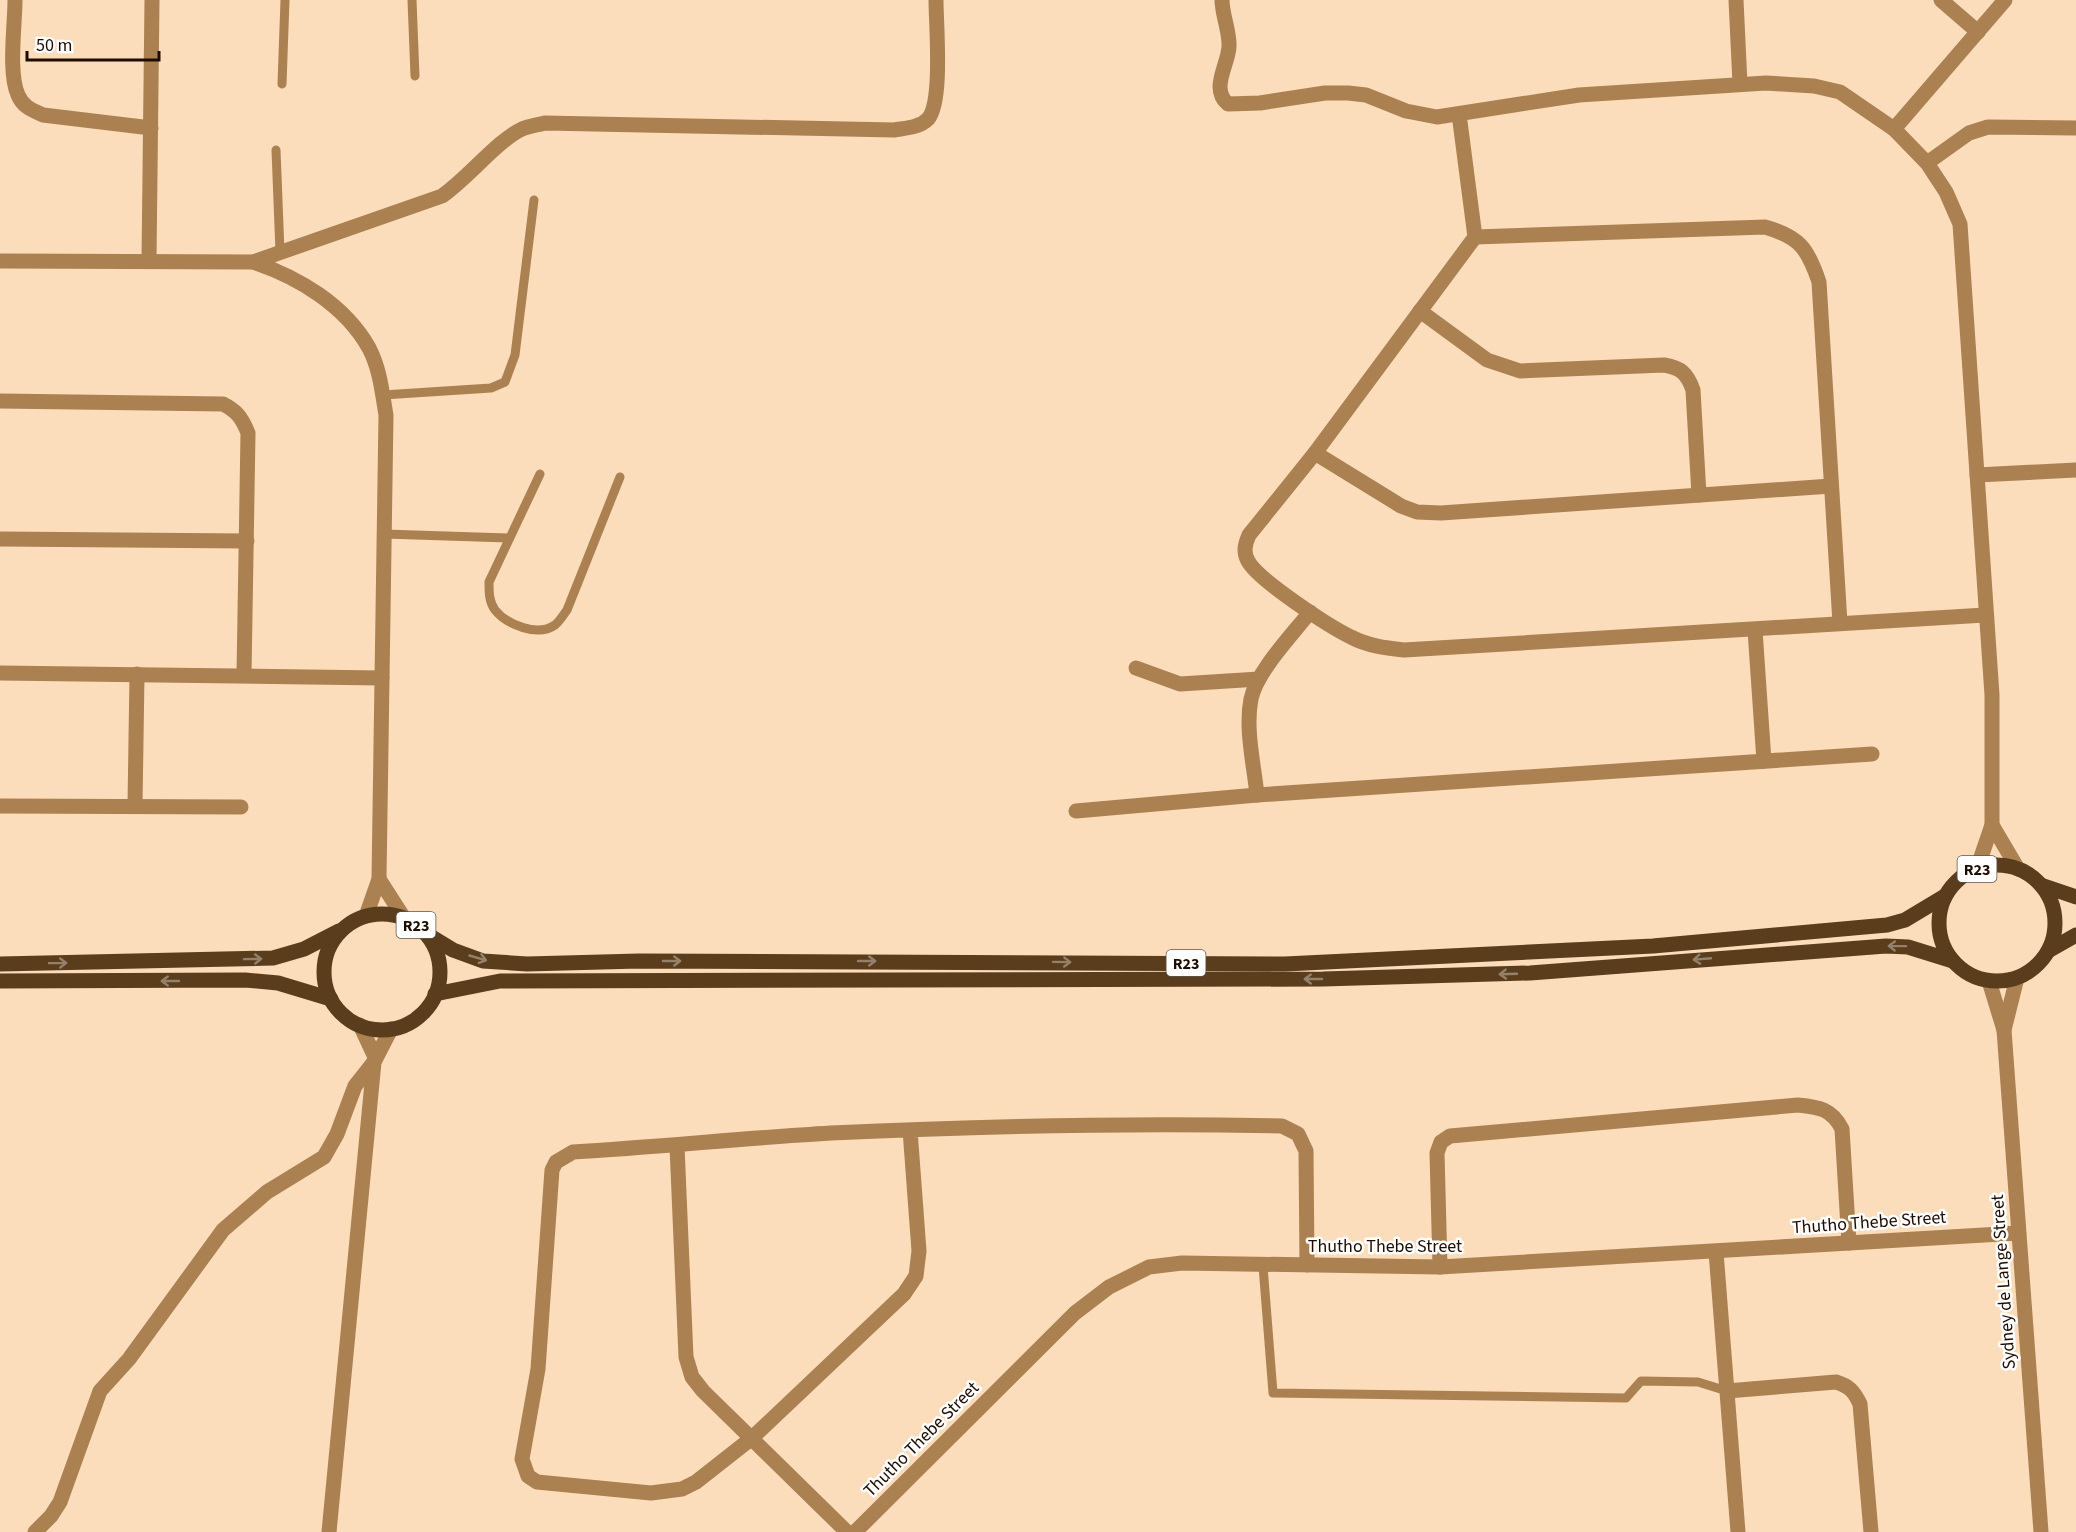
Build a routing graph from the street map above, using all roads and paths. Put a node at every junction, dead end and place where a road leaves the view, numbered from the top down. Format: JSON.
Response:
{"nodes":[{"id":1,"x":15,"y":0,"type":"edge"},
{"id":2,"x":152,"y":0,"type":"edge"},
{"id":3,"x":285,"y":0,"type":"edge"},
{"id":4,"x":412,"y":0,"type":"edge"},
{"id":5,"x":936,"y":0,"type":"edge"},
{"id":6,"x":1222,"y":0,"type":"edge"},
{"id":7,"x":1736,"y":0,"type":"edge"},
{"id":8,"x":1941,"y":0,"type":"edge"},
{"id":9,"x":2006,"y":0,"type":"edge"},
{"id":10,"x":1978,"y":32,"type":"junction"},
{"id":11,"x":415,"y":76,"type":"dead end"},
{"id":12,"x":282,"y":84,"type":"dead end"},
{"id":13,"x":1740,"y":84,"type":"junction"},
{"id":14,"x":1459,"y":114,"type":"junction"},
{"id":15,"x":151,"y":128,"type":"junction"},
{"id":16,"x":2076,"y":128,"type":"edge"},
{"id":17,"x":1894,"y":129,"type":"junction"},
{"id":18,"x":276,"y":150,"type":"dead end"},
{"id":19,"x":1927,"y":163,"type":"junction"},
{"id":20,"x":534,"y":200,"type":"dead end"},
{"id":21,"x":1475,"y":237,"type":"junction"},
{"id":22,"x":280,"y":252,"type":"junction"},
{"id":23,"x":0,"y":261,"type":"edge"},
{"id":24,"x":149,"y":261,"type":"junction"},
{"id":25,"x":253,"y":262,"type":"junction"},
{"id":26,"x":1420,"y":311,"type":"junction"},
{"id":27,"x":383,"y":395,"type":"junction"},
{"id":28,"x":0,"y":401,"type":"edge"},
{"id":29,"x":1315,"y":453,"type":"junction"},
{"id":30,"x":2076,"y":470,"type":"edge"},
{"id":31,"x":540,"y":474,"type":"dead end"},
{"id":32,"x":1977,"y":475,"type":"junction"},
{"id":33,"x":620,"y":477,"type":"dead end"},
{"id":34,"x":1831,"y":486,"type":"junction"},
{"id":35,"x":1699,"y":495,"type":"junction"},
{"id":36,"x":384,"y":534,"type":"junction"},
{"id":37,"x":508,"y":538,"type":"junction"},
{"id":38,"x":0,"y":539,"type":"edge"},
{"id":39,"x":246,"y":542,"type":"junction"},
{"id":40,"x":1310,"y":612,"type":"junction"},
{"id":41,"x":1985,"y":615,"type":"junction"},
{"id":42,"x":1840,"y":623,"type":"junction"},
{"id":43,"x":1755,"y":630,"type":"junction"},
{"id":44,"x":1136,"y":668,"type":"dead end"},
{"id":45,"x":0,"y":673,"type":"edge"},
{"id":46,"x":137,"y":674,"type":"junction"},
{"id":47,"x":244,"y":675,"type":"junction"},
{"id":48,"x":382,"y":678,"type":"junction"},
{"id":49,"x":1259,"y":679,"type":"junction"},
{"id":50,"x":1872,"y":754,"type":"dead end"},
{"id":51,"x":1764,"y":761,"type":"junction"},
{"id":52,"x":1257,"y":795,"type":"junction"},
{"id":53,"x":0,"y":806,"type":"edge"},
{"id":54,"x":135,"y":806,"type":"junction"},
{"id":55,"x":241,"y":807,"type":"dead end"},
{"id":56,"x":1076,"y":812,"type":"dead end"},
{"id":57,"x":1992,"y":825,"type":"junction"},
{"id":58,"x":1977,"y":869,"type":"junction"},
{"id":59,"x":2018,"y":869,"type":"junction"},
{"id":60,"x":379,"y":879,"type":"junction"},
{"id":61,"x":2041,"y":885,"type":"junction"},
{"id":62,"x":1945,"y":896,"type":"junction"},
{"id":63,"x":2076,"y":897,"type":"edge"},
{"id":64,"x":366,"y":916,"type":"junction"},
{"id":65,"x":405,"y":918,"type":"junction"},
{"id":66,"x":344,"y":929,"type":"junction"},
{"id":67,"x":425,"y":933,"type":"junction"},
{"id":68,"x":2076,"y":935,"type":"edge"},
{"id":69,"x":2048,"y":951,"type":"junction"},
{"id":70,"x":1953,"y":961,"type":"junction"},
{"id":71,"x":0,"y":964,"type":"edge"},
{"id":72,"x":2017,"y":978,"type":"junction"},
{"id":73,"x":0,"y":981,"type":"edge"},
{"id":74,"x":1989,"y":981,"type":"junction"},
{"id":75,"x":435,"y":994,"type":"junction"},
{"id":76,"x":331,"y":999,"type":"junction"},
{"id":77,"x":360,"y":1025,"type":"junction"},
{"id":78,"x":391,"y":1029,"type":"junction"},
{"id":79,"x":2004,"y":1030,"type":"junction"},
{"id":80,"x":374,"y":1059,"type":"junction"},
{"id":81,"x":910,"y":1130,"type":"junction"},
{"id":82,"x":677,"y":1146,"type":"junction"},
{"id":83,"x":2018,"y":1233,"type":"junction"},
{"id":84,"x":1849,"y":1243,"type":"junction"},
{"id":85,"x":1716,"y":1252,"type":"junction"},
{"id":86,"x":1263,"y":1266,"type":"junction"},
{"id":87,"x":1307,"y":1266,"type":"junction"},
{"id":88,"x":1440,"y":1267,"type":"junction"},
{"id":89,"x":1727,"y":1391,"type":"junction"},
{"id":90,"x":752,"y":1438,"type":"junction"},
{"id":91,"x":35,"y":1532,"type":"edge"},
{"id":92,"x":329,"y":1532,"type":"edge"},
{"id":93,"x":847,"y":1532,"type":"edge"},
{"id":94,"x":855,"y":1532,"type":"edge"},
{"id":95,"x":1738,"y":1532,"type":"edge"},
{"id":96,"x":1871,"y":1532,"type":"edge"},
{"id":97,"x":2041,"y":1532,"type":"edge"}],
"edges":[{"from":1,"to":15,"type":"street"},
{"from":2,"to":15,"type":"street"},
{"from":3,"to":12,"type":"lane"},
{"from":4,"to":11,"type":"lane"},
{"from":5,"to":22,"type":"street"},
{"from":6,"to":14,"type":"street"},
{"from":7,"to":13,"type":"street"},
{"from":8,"to":10,"type":"street"},
{"from":9,"to":10,"type":"street"},
{"from":10,"to":17,"type":"street"},
{"from":13,"to":14,"type":"street"},
{"from":13,"to":17,"type":"street"},
{"from":14,"to":21,"type":"street"},
{"from":15,"to":24,"type":"street"},
{"from":16,"to":19,"type":"street"},
{"from":17,"to":19,"type":"street"},
{"from":18,"to":22,"type":"lane"},
{"from":19,"to":32,"type":"street"},
{"from":20,"to":27,"type":"lane"},
{"from":21,"to":26,"type":"street"},
{"from":21,"to":34,"type":"street"},
{"from":22,"to":25,"type":"street"},
{"from":23,"to":24,"type":"street"},
{"from":24,"to":25,"type":"street"},
{"from":25,"to":27,"type":"street"},
{"from":26,"to":29,"type":"street"},
{"from":26,"to":35,"type":"street"},
{"from":27,"to":36,"type":"street"},
{"from":28,"to":39,"type":"street"},
{"from":29,"to":35,"type":"street"},
{"from":29,"to":40,"type":"street"},
{"from":30,"to":32,"type":"street"},
{"from":31,"to":37,"type":"lane"},
{"from":32,"to":41,"type":"street"},
{"from":33,"to":37,"type":"lane"},
{"from":34,"to":35,"type":"street"},
{"from":34,"to":42,"type":"street"},
{"from":36,"to":37,"type":"lane"},
{"from":36,"to":48,"type":"street"},
{"from":38,"to":39,"type":"street"},
{"from":39,"to":47,"type":"street"},
{"from":40,"to":43,"type":"street"},
{"from":40,"to":49,"type":"street"},
{"from":41,"to":42,"type":"street"},
{"from":41,"to":57,"type":"street"},
{"from":42,"to":43,"type":"street"},
{"from":43,"to":51,"type":"street"},
{"from":44,"to":49,"type":"street"},
{"from":45,"to":46,"type":"street"},
{"from":46,"to":47,"type":"street"},
{"from":46,"to":54,"type":"street"},
{"from":47,"to":48,"type":"street"},
{"from":48,"to":60,"type":"street"},
{"from":49,"to":52,"type":"street"},
{"from":50,"to":51,"type":"street"},
{"from":51,"to":52,"type":"street"},
{"from":52,"to":56,"type":"street"},
{"from":53,"to":54,"type":"street"},
{"from":54,"to":55,"type":"street"},
{"from":57,"to":58,"type":"street"},
{"from":57,"to":59,"type":"street"},
{"from":58,"to":59,"type":"main road","number":"R23"},
{"from":58,"to":62,"type":"main road","number":"R23"},
{"from":59,"to":61,"type":"main road","number":"R23"},
{"from":60,"to":64,"type":"street"},
{"from":60,"to":65,"type":"street"},
{"from":61,"to":63,"type":"main road","number":"R23"},
{"from":61,"to":69,"type":"main road"},
{"from":67,"to":62,"type":"main road","number":"R23","one_way":true},
{"from":62,"to":70,"type":"main road","number":"R23"},
{"from":64,"to":65,"type":"main road","number":"R23"},
{"from":64,"to":66,"type":"main road"},
{"from":65,"to":67,"type":"main road","number":"R23"},
{"from":71,"to":66,"type":"main road","one_way":true},
{"from":66,"to":76,"type":"main road"},
{"from":67,"to":75,"type":"main road","number":"R23"},
{"from":68,"to":69,"type":"main road"},
{"from":69,"to":72,"type":"main road"},
{"from":70,"to":74,"type":"main road","number":"R23"},
{"from":70,"to":75,"type":"main road","number":"R23","one_way":true},
{"from":72,"to":74,"type":"main road","number":"R23"},
{"from":72,"to":79,"type":"street","name":"Sydney de Lange Street"},
{"from":76,"to":73,"type":"main road","one_way":true},
{"from":74,"to":79,"type":"street","name":"Sydney de Lange Street"},
{"from":75,"to":78,"type":"main road"},
{"from":76,"to":77,"type":"main road"},
{"from":77,"to":78,"type":"main road"},
{"from":77,"to":80,"type":"street"},
{"from":78,"to":80,"type":"street"},
{"from":79,"to":83,"type":"street","name":"Sydney de Lange Street"},
{"from":80,"to":91,"type":"street"},
{"from":80,"to":92,"type":"street"},
{"from":81,"to":82,"type":"street"},
{"from":81,"to":87,"type":"street"},
{"from":81,"to":90,"type":"street"},
{"from":82,"to":90,"type":"street"},
{"from":82,"to":90,"type":"street"},
{"from":83,"to":84,"type":"street","name":"Thutho Thebe Street"},
{"from":83,"to":97,"type":"street","name":"Sydney de Lange Street"},
{"from":84,"to":85,"type":"street","name":"Thutho Thebe Street"},
{"from":84,"to":88,"type":"street"},
{"from":85,"to":88,"type":"street","name":"Thutho Thebe Street"},
{"from":85,"to":89,"type":"street"},
{"from":86,"to":87,"type":"street","name":"Thutho Thebe Street"},
{"from":86,"to":89,"type":"lane"},
{"from":86,"to":94,"type":"street","name":"Thutho Thebe Street"},
{"from":87,"to":88,"type":"street","name":"Thutho Thebe Street"},
{"from":89,"to":95,"type":"street"},
{"from":89,"to":96,"type":"street"},
{"from":90,"to":93,"type":"street"}]}
